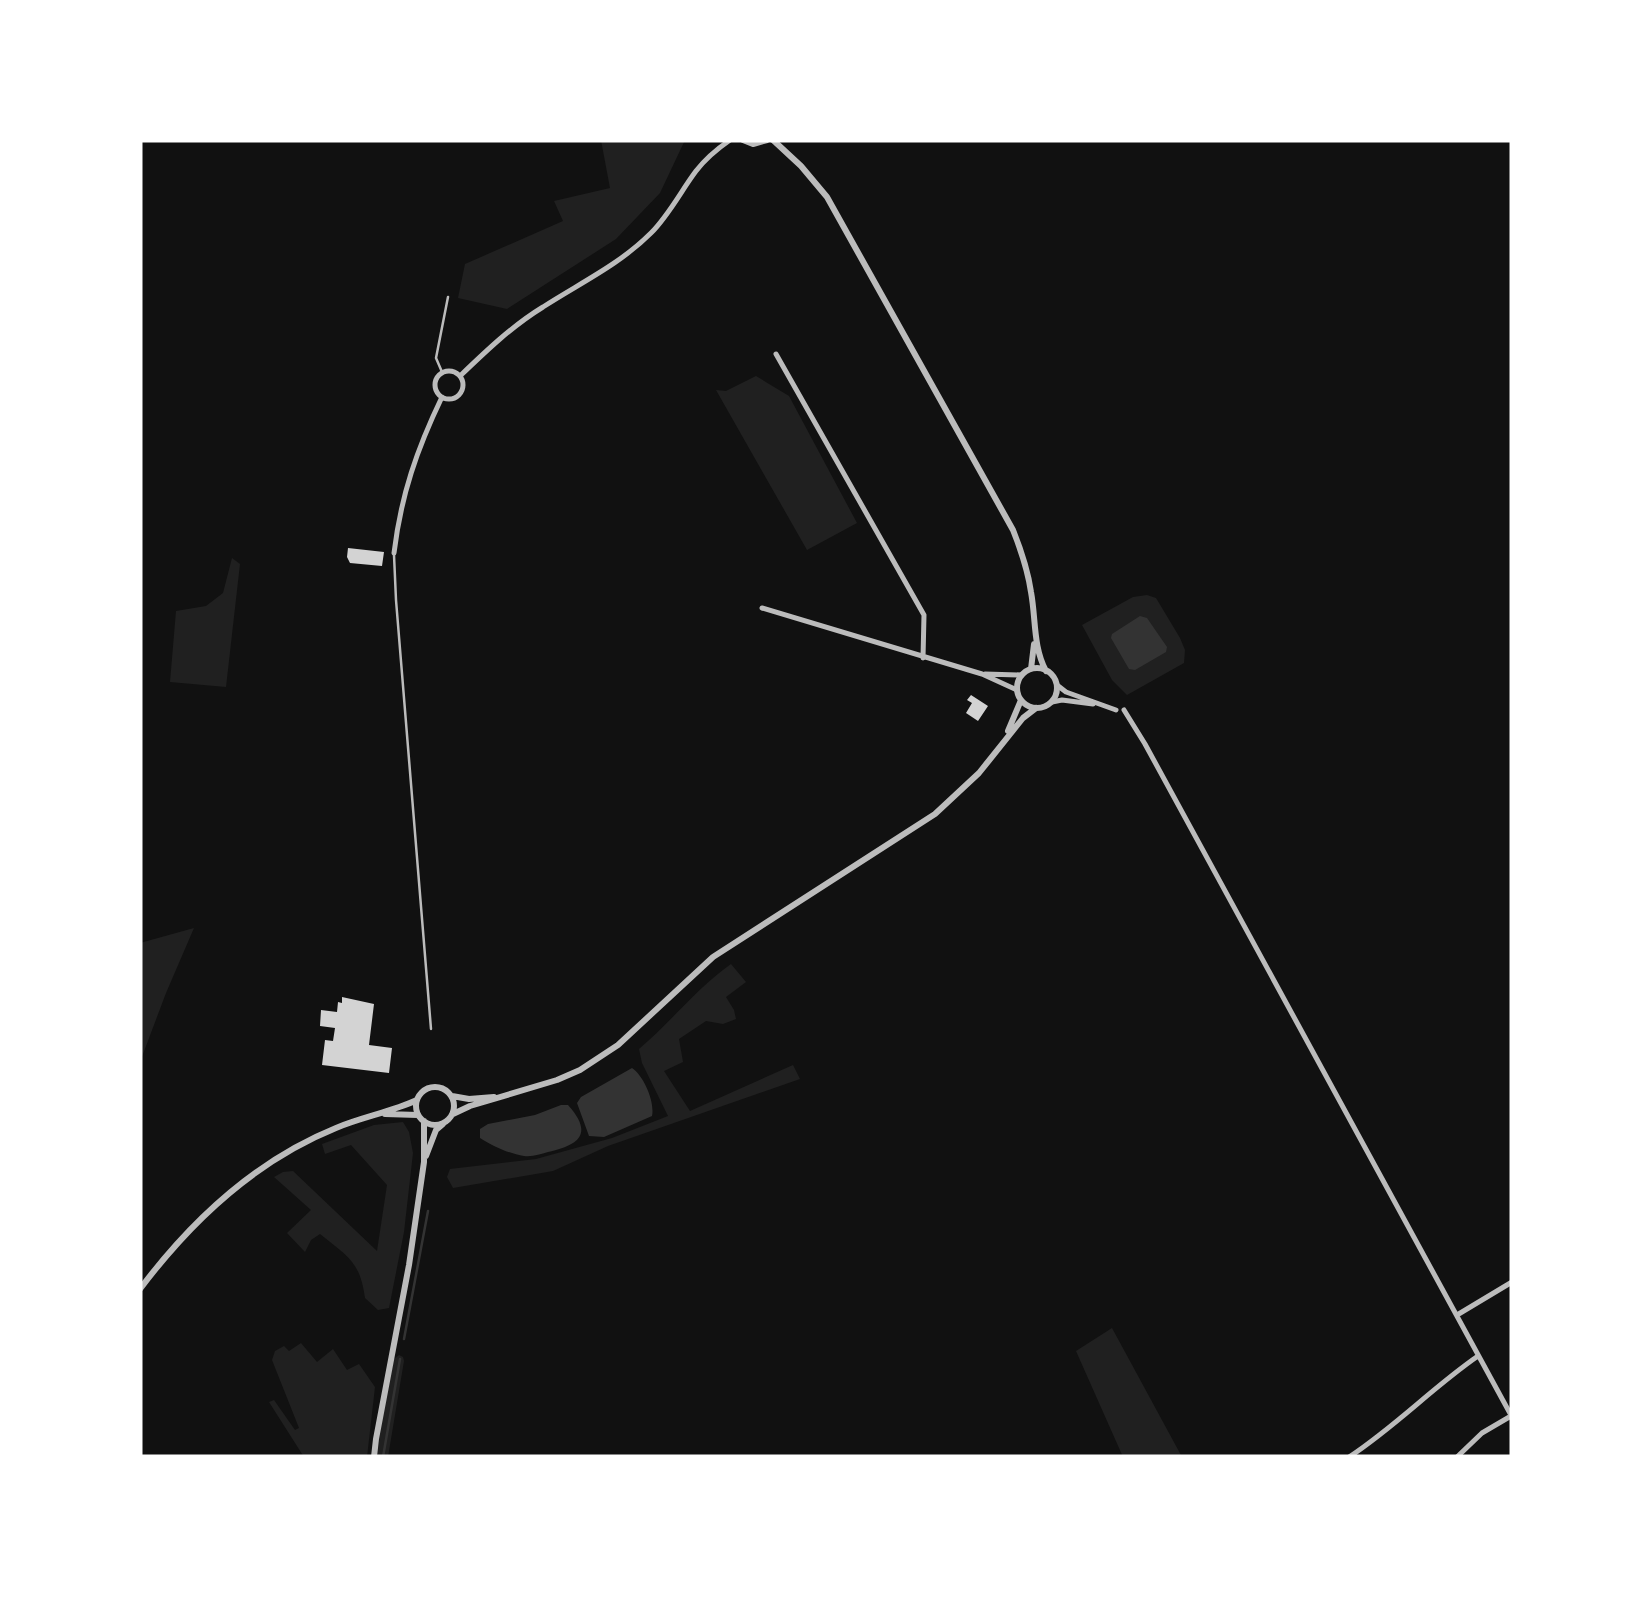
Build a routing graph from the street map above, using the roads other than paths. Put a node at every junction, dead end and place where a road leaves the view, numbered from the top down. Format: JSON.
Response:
{"nodes":[{"id":1,"x":730,"y":140,"type":"edge"},
{"id":2,"x":743,"y":140,"type":"edge"},
{"id":3,"x":770,"y":140,"type":"edge"},
{"id":4,"x":448,"y":297,"type":"dead end"},
{"id":5,"x":776,"y":354,"type":"dead end"},
{"id":6,"x":442,"y":372,"type":"junction"},
{"id":7,"x":460,"y":376,"type":"junction"},
{"id":8,"x":442,"y":397,"type":"junction"},
{"id":9,"x":394,"y":553,"type":"joint"},
{"id":10,"x":762,"y":608,"type":"dead end"},
{"id":11,"x":1036,"y":632,"type":"junction"},
{"id":12,"x":922,"y":658,"type":"junction"},
{"id":13,"x":1031,"y":669,"type":"junction"},
{"id":14,"x":1046,"y":671,"type":"junction"},
{"id":15,"x":982,"y":674,"type":"junction"},
{"id":16,"x":1022,"y":675,"type":"junction"},
{"id":17,"x":1057,"y":685,"type":"junction"},
{"id":18,"x":1017,"y":690,"type":"junction"},
{"id":19,"x":1020,"y":700,"type":"junction"},
{"id":20,"x":1052,"y":702,"type":"junction"},
{"id":21,"x":1105,"y":706,"type":"junction"},
{"id":22,"x":1036,"y":708,"type":"junction"},
{"id":23,"x":1004,"y":742,"type":"junction"},
{"id":24,"x":431,"y":1029,"type":"dead end"},
{"id":25,"x":452,"y":1096,"type":"junction"},
{"id":26,"x":510,"y":1096,"type":"junction"},
{"id":27,"x":417,"y":1100,"type":"junction"},
{"id":28,"x":374,"y":1114,"type":"junction"},
{"id":29,"x":453,"y":1114,"type":"junction"},
{"id":30,"x":421,"y":1118,"type":"junction"},
{"id":31,"x":444,"y":1123,"type":"junction"},
{"id":32,"x":424,"y":1162,"type":"junction"},
{"id":33,"x":1512,"y":1282,"type":"edge"},
{"id":34,"x":140,"y":1289,"type":"edge"},
{"id":35,"x":1457,"y":1316,"type":"junction"},
{"id":36,"x":1478,"y":1356,"type":"junction"},
{"id":37,"x":1512,"y":1417,"type":"edge"},
{"id":38,"x":374,"y":1457,"type":"edge"},
{"id":39,"x":1350,"y":1457,"type":"edge"},
{"id":40,"x":1457,"y":1457,"type":"edge"}],
"edges":[{"from":1,"to":7,"type":"street"},
{"from":2,"to":3,"type":"street"},
{"from":3,"to":11,"type":"street"},
{"from":4,"to":6,"type":"lane"},
{"from":5,"to":12,"type":"street"},
{"from":6,"to":7,"type":"street"},
{"from":6,"to":8,"type":"street"},
{"from":7,"to":8,"type":"street"},
{"from":8,"to":9,"type":"street"},
{"from":9,"to":24,"type":"lane"},
{"from":10,"to":12,"type":"street"},
{"from":11,"to":13,"type":"street"},
{"from":11,"to":14,"type":"street"},
{"from":12,"to":15,"type":"street"},
{"from":13,"to":14,"type":"street"},
{"from":13,"to":16,"type":"street"},
{"from":14,"to":17,"type":"street"},
{"from":15,"to":16,"type":"street"},
{"from":15,"to":18,"type":"street"},
{"from":16,"to":18,"type":"street"},
{"from":17,"to":20,"type":"street"},
{"from":17,"to":21,"type":"street"},
{"from":18,"to":19,"type":"street"},
{"from":19,"to":22,"type":"street"},
{"from":19,"to":23,"type":"street"},
{"from":20,"to":21,"type":"street"},
{"from":20,"to":22,"type":"street"},
{"from":21,"to":35,"type":"street"},
{"from":22,"to":23,"type":"street"},
{"from":23,"to":26,"type":"street"},
{"from":25,"to":26,"type":"street"},
{"from":25,"to":27,"type":"street"},
{"from":25,"to":29,"type":"street"},
{"from":26,"to":29,"type":"street"},
{"from":27,"to":28,"type":"street"},
{"from":27,"to":30,"type":"street"},
{"from":28,"to":30,"type":"street"},
{"from":28,"to":34,"type":"street"},
{"from":29,"to":31,"type":"street"},
{"from":30,"to":31,"type":"street"},
{"from":30,"to":32,"type":"street"},
{"from":31,"to":32,"type":"street"},
{"from":32,"to":38,"type":"street"},
{"from":33,"to":35,"type":"street"},
{"from":35,"to":36,"type":"street"},
{"from":36,"to":37,"type":"street"},
{"from":36,"to":39,"type":"street"},
{"from":37,"to":40,"type":"street"}]}
